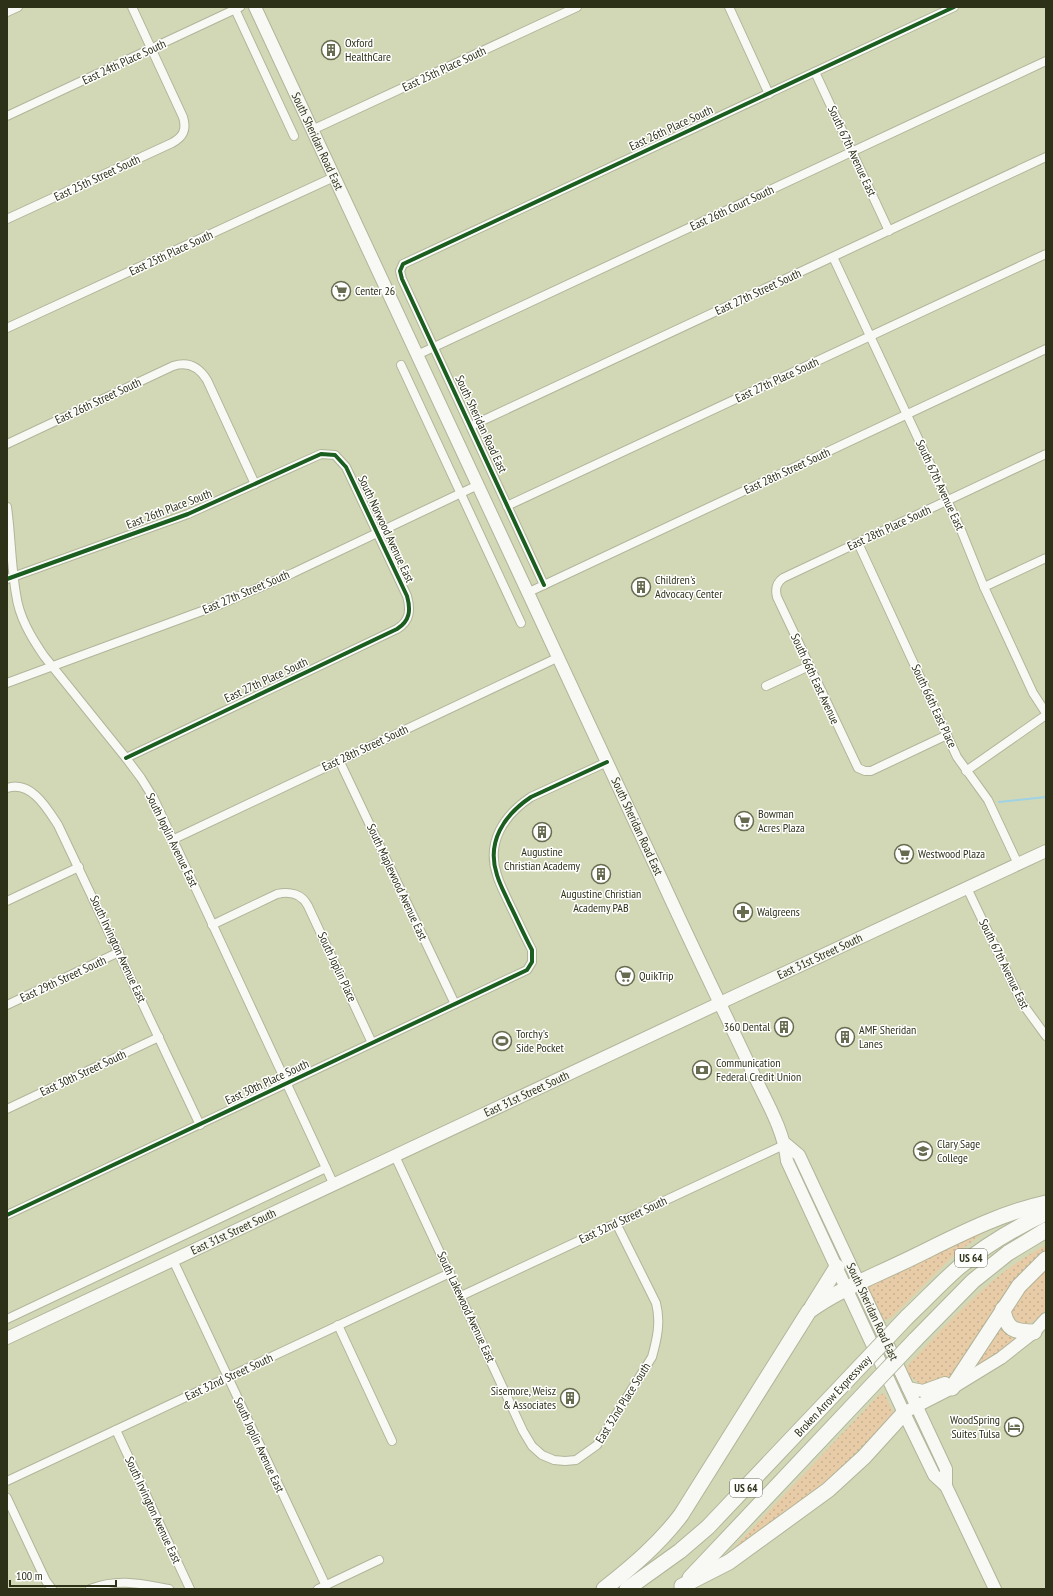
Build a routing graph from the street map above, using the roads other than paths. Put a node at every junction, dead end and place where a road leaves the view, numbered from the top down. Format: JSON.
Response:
{"nodes":[{"id":1,"x":18,"y":7,"type":"edge"},
{"id":2,"x":132,"y":7,"type":"edge"},
{"id":3,"x":255,"y":7,"type":"edge"},
{"id":4,"x":577,"y":7,"type":"edge"},
{"id":5,"x":729,"y":7,"type":"edge"},
{"id":6,"x":954,"y":7,"type":"edge"},
{"id":7,"x":236,"y":8,"type":"edge"},
{"id":8,"x":7,"y":12,"type":"edge"},
{"id":9,"x":151,"y":49,"type":"junction"},
{"id":10,"x":1046,"y":61,"type":"edge"},
{"id":11,"x":815,"y":72,"type":"junction"},
{"id":12,"x":768,"y":94,"type":"junction"},
{"id":13,"x":7,"y":116,"type":"edge"},
{"id":14,"x":312,"y":130,"type":"junction"},
{"id":15,"x":294,"y":136,"type":"dead end"},
{"id":16,"x":852,"y":152,"type":"junction"},
{"id":17,"x":1046,"y":157,"type":"edge"},
{"id":18,"x":334,"y":177,"type":"junction"},
{"id":19,"x":7,"y":219,"type":"edge"},
{"id":20,"x":889,"y":231,"type":"junction"},
{"id":21,"x":1046,"y":254,"type":"edge"},
{"id":22,"x":833,"y":257,"type":"junction"},
{"id":23,"x":400,"y":271,"type":"joint"},
{"id":24,"x":7,"y":328,"type":"edge"},
{"id":25,"x":870,"y":336,"type":"junction"},
{"id":26,"x":434,"y":347,"type":"junction"},
{"id":27,"x":1046,"y":349,"type":"edge"},
{"id":28,"x":417,"y":354,"type":"junction"},
{"id":29,"x":401,"y":365,"type":"dead end"},
{"id":30,"x":907,"y":415,"type":"junction"},
{"id":31,"x":471,"y":426,"type":"junction"},
{"id":32,"x":7,"y":444,"type":"edge"},
{"id":33,"x":1046,"y":454,"type":"edge"},
{"id":34,"x":334,"y":455,"type":"joint"},
{"id":35,"x":256,"y":484,"type":"junction"},
{"id":36,"x":478,"y":485,"type":"junction"},
{"id":37,"x":461,"y":494,"type":"junction"},
{"id":38,"x":947,"y":501,"type":"junction"},
{"id":39,"x":507,"y":506,"type":"junction"},
{"id":40,"x":7,"y":507,"type":"edge"},
{"id":41,"x":378,"y":532,"type":"junction"},
{"id":42,"x":858,"y":543,"type":"junction"},
{"id":43,"x":1046,"y":558,"type":"edge"},
{"id":44,"x":10,"y":577,"type":"edge"},
{"id":45,"x":777,"y":584,"type":"joint"},
{"id":46,"x":544,"y":585,"type":"junction"},
{"id":47,"x":984,"y":587,"type":"junction"},
{"id":48,"x":529,"y":592,"type":"junction"},
{"id":49,"x":409,"y":615,"type":"joint"},
{"id":50,"x":521,"y":623,"type":"dead end"},
{"id":51,"x":559,"y":657,"type":"junction"},
{"id":52,"x":53,"y":666,"type":"junction"},
{"id":53,"x":809,"y":666,"type":"junction"},
{"id":54,"x":7,"y":683,"type":"edge"},
{"id":55,"x":766,"y":686,"type":"dead end"},
{"id":56,"x":1046,"y":714,"type":"edge"},
{"id":57,"x":947,"y":735,"type":"junction"},
{"id":58,"x":126,"y":758,"type":"junction"},
{"id":59,"x":339,"y":760,"type":"junction"},
{"id":60,"x":607,"y":762,"type":"junction"},
{"id":61,"x":966,"y":771,"type":"junction"},
{"id":62,"x":7,"y":788,"type":"edge"},
{"id":63,"x":172,"y":840,"type":"junction"},
{"id":64,"x":1046,"y":851,"type":"edge"},
{"id":65,"x":1018,"y":864,"type":"junction"},
{"id":66,"x":79,"y":867,"type":"junction"},
{"id":67,"x":967,"y":888,"type":"junction"},
{"id":68,"x":7,"y":901,"type":"edge"},
{"id":69,"x":212,"y":925,"type":"junction"},
{"id":70,"x":119,"y":952,"type":"junction"},
{"id":71,"x":455,"y":1004,"type":"junction"},
{"id":72,"x":720,"y":1004,"type":"junction"},
{"id":73,"x":7,"y":1005,"type":"edge"},
{"id":74,"x":1043,"y":1027,"type":"edge"},
{"id":75,"x":1046,"y":1036,"type":"edge"},
{"id":76,"x":159,"y":1037,"type":"junction"},
{"id":77,"x":372,"y":1043,"type":"junction"},
{"id":78,"x":287,"y":1084,"type":"junction"},
{"id":79,"x":7,"y":1109,"type":"edge"},
{"id":80,"x":200,"y":1125,"type":"junction"},
{"id":81,"x":786,"y":1144,"type":"junction"},
{"id":82,"x":395,"y":1156,"type":"junction"},
{"id":83,"x":326,"y":1168,"type":"junction"},
{"id":84,"x":334,"y":1185,"type":"junction"},
{"id":85,"x":1046,"y":1203,"type":"edge"},
{"id":86,"x":1046,"y":1213,"type":"edge"},
{"id":87,"x":7,"y":1215,"type":"edge"},
{"id":88,"x":616,"y":1223,"type":"junction"},
{"id":89,"x":1046,"y":1230,"type":"edge"},
{"id":90,"x":1046,"y":1259,"type":"edge"},
{"id":91,"x":173,"y":1260,"type":"junction"},
{"id":92,"x":837,"y":1267,"type":"junction"},
{"id":93,"x":450,"y":1273,"type":"junction"},
{"id":94,"x":853,"y":1286,"type":"junction"},
{"id":95,"x":461,"y":1296,"type":"junction"},
{"id":96,"x":1003,"y":1309,"type":"junction"},
{"id":97,"x":809,"y":1311,"type":"junction"},
{"id":98,"x":7,"y":1319,"type":"edge"},
{"id":99,"x":1046,"y":1320,"type":"edge"},
{"id":100,"x":338,"y":1325,"type":"junction"},
{"id":101,"x":1034,"y":1332,"type":"junction"},
{"id":102,"x":7,"y":1338,"type":"edge"},
{"id":103,"x":227,"y":1378,"type":"junction"},
{"id":104,"x":962,"y":1380,"type":"junction"},
{"id":105,"x":908,"y":1388,"type":"junction"},
{"id":106,"x":910,"y":1414,"type":"junction"},
{"id":107,"x":116,"y":1430,"type":"junction"},
{"id":108,"x":392,"y":1441,"type":"dead end"},
{"id":109,"x":542,"y":1455,"type":"joint"},
{"id":110,"x":7,"y":1481,"type":"edge"},
{"id":111,"x":946,"y":1486,"type":"junction"},
{"id":112,"x":7,"y":1498,"type":"edge"},
{"id":113,"x":378,"y":1560,"type":"dead end"},
{"id":114,"x":322,"y":1587,"type":"edge"},
{"id":115,"x":681,"y":1588,"type":"edge"},
{"id":116,"x":52,"y":1589,"type":"edge"},
{"id":117,"x":90,"y":1589,"type":"edge"},
{"id":118,"x":169,"y":1589,"type":"edge"},
{"id":119,"x":190,"y":1589,"type":"edge"},
{"id":120,"x":604,"y":1589,"type":"edge"},
{"id":121,"x":627,"y":1589,"type":"edge"},
{"id":122,"x":995,"y":1589,"type":"edge"}],
"edges":[{"from":1,"to":8,"type":"street"},
{"from":2,"to":9,"type":"street"},
{"from":3,"to":14,"type":"main road","name":"South Sheridan Road East"},
{"from":4,"to":14,"type":"street","name":"East 25th Place South"},
{"from":5,"to":12,"type":"street"},
{"from":6,"to":11,"type":"street","name":"East 26th Place South"},
{"from":7,"to":9,"type":"street","name":"East 24th Place South"},
{"from":7,"to":15,"type":"street","name":"South Sheridan Road East"},
{"from":9,"to":13,"type":"street","name":"East 24th Place South"},
{"from":9,"to":19,"type":"street","name":"East 25th Street South"},
{"from":10,"to":16,"type":"street","name":"East 26th Court South"},
{"from":11,"to":12,"type":"street","name":"East 26th Place South"},
{"from":11,"to":16,"type":"street","name":"South 67th Avenue East"},
{"from":12,"to":23,"type":"street","name":"East 26th Place South"},
{"from":14,"to":18,"type":"main road","name":"South Sheridan Road East"},
{"from":16,"to":20,"type":"street","name":"South 67th Avenue East"},
{"from":16,"to":26,"type":"street","name":"East 26th Court South"},
{"from":17,"to":20,"type":"street","name":"East 27th Street South"},
{"from":18,"to":24,"type":"street","name":"East 25th Place South"},
{"from":18,"to":28,"type":"main road","name":"South Sheridan Road East"},
{"from":20,"to":22,"type":"street","name":"East 27th Street South"},
{"from":21,"to":25,"type":"street","name":"East 27th Place South"},
{"from":22,"to":25,"type":"street","name":"South 67th Avenue East"},
{"from":22,"to":31,"type":"street","name":"East 27th Street South"},
{"from":23,"to":26,"type":"street","name":"South Sheridan Road East"},
{"from":25,"to":30,"type":"street","name":"South 67th Avenue East"},
{"from":25,"to":39,"type":"street","name":"East 27th Place South"},
{"from":26,"to":28,"type":"street","name":"East 26th Court South"},
{"from":26,"to":31,"type":"street","name":"South Sheridan Road East"},
{"from":27,"to":30,"type":"street","name":"East 28th Street South"},
{"from":28,"to":36,"type":"main road","name":"South Sheridan Road East"},
{"from":29,"to":37,"type":"street"},
{"from":30,"to":38,"type":"street","name":"South 67th Avenue East"},
{"from":30,"to":46,"type":"street","name":"East 28th Street South"},
{"from":31,"to":39,"type":"street","name":"South Sheridan Road East"},
{"from":32,"to":35,"type":"street","name":"East 26th Street South"},
{"from":33,"to":38,"type":"street","name":"East 28th Place South"},
{"from":34,"to":35,"type":"street","name":"East 26th Place South"},
{"from":34,"to":41,"type":"street","name":"South Norwood Avenue East"},
{"from":35,"to":44,"type":"street","name":"East 26th Place South"},
{"from":36,"to":37,"type":"street","name":"East 27th Street South"},
{"from":36,"to":48,"type":"main road","name":"South Sheridan Road East"},
{"from":37,"to":41,"type":"street","name":"East 27th Street South"},
{"from":37,"to":50,"type":"street"},
{"from":38,"to":42,"type":"street","name":"East 28th Place South"},
{"from":38,"to":47,"type":"street","name":"South 67th Avenue East"},
{"from":39,"to":46,"type":"street","name":"South Sheridan Road East"},
{"from":40,"to":44,"type":"street","name":"South Joplin Avenue East"},
{"from":41,"to":49,"type":"street","name":"South Norwood Avenue East"},
{"from":41,"to":52,"type":"street","name":"East 27th Street South"},
{"from":42,"to":45,"type":"street","name":"East 28th Place South"},
{"from":42,"to":57,"type":"street","name":"South 66th East Place"},
{"from":43,"to":47,"type":"street"},
{"from":44,"to":52,"type":"street","name":"South Joplin Avenue East"},
{"from":45,"to":53,"type":"street","name":"South 66th East Avenue"},
{"from":46,"to":48,"type":"street","name":"East 28th Street South"},
{"from":47,"to":56,"type":"street","name":"South 67th Avenue East"},
{"from":48,"to":51,"type":"main road","name":"South Sheridan Road East"},
{"from":49,"to":58,"type":"street","name":"East 27th Place South"},
{"from":51,"to":59,"type":"street","name":"East 28th Street South"},
{"from":51,"to":60,"type":"main road","name":"South Sheridan Road East"},
{"from":52,"to":54,"type":"street","name":"East 27th Street South"},
{"from":52,"to":58,"type":"street","name":"South Joplin Avenue East"},
{"from":53,"to":55,"type":"street"},
{"from":53,"to":57,"type":"street","name":"South 66th East Avenue"},
{"from":56,"to":61,"type":"street"},
{"from":57,"to":61,"type":"street","name":"South 66th East Place"},
{"from":58,"to":63,"type":"street","name":"South Joplin Avenue East"},
{"from":59,"to":63,"type":"street","name":"East 28th Street South"},
{"from":59,"to":71,"type":"street","name":"South Maplewood Avenue East"},
{"from":60,"to":71,"type":"street","name":"East 30th Place South"},
{"from":60,"to":72,"type":"main road","name":"South Sheridan Road East"},
{"from":61,"to":65,"type":"street","name":"South 66th East Place"},
{"from":62,"to":66,"type":"street","name":"South Irvington Avenue East"},
{"from":63,"to":69,"type":"street","name":"South Joplin Avenue East"},
{"from":64,"to":65,"type":"main road","name":"East 31st Street South"},
{"from":65,"to":67,"type":"main road","name":"East 31st Street South"},
{"from":66,"to":68,"type":"street"},
{"from":66,"to":70,"type":"street","name":"South Irvington Avenue East"},
{"from":67,"to":72,"type":"main road","name":"East 31st Street South"},
{"from":67,"to":74,"type":"street","name":"South 67th Avenue East"},
{"from":69,"to":77,"type":"street","name":"South Joplin Place"},
{"from":69,"to":78,"type":"street","name":"South Joplin Avenue East"},
{"from":70,"to":73,"type":"street","name":"East 29th Street South"},
{"from":70,"to":76,"type":"street","name":"South Irvington Avenue East"},
{"from":71,"to":77,"type":"street","name":"East 30th Place South"},
{"from":72,"to":81,"type":"main road","name":"South Sheridan Road East"},
{"from":72,"to":82,"type":"main road","name":"East 31st Street South"},
{"from":74,"to":75,"type":"street","name":"South 67th Avenue East"},
{"from":76,"to":79,"type":"street","name":"East 30th Street South"},
{"from":76,"to":80,"type":"street","name":"South Irvington Avenue East"},
{"from":77,"to":78,"type":"street","name":"East 30th Place South"},
{"from":78,"to":80,"type":"street","name":"East 30th Place South"},
{"from":78,"to":83,"type":"street","name":"South Joplin Avenue East"},
{"from":80,"to":87,"type":"street","name":"East 30th Place South"},
{"from":81,"to":88,"type":"street","name":"East 32nd Street South"},
{"from":81,"to":92,"type":"main road","name":"South Sheridan Road East"},
{"from":81,"to":94,"type":"main road","name":"South Sheridan Road East"},
{"from":82,"to":84,"type":"main road","name":"East 31st Street South"},
{"from":82,"to":93,"type":"street","name":"South Lakewood Avenue East"},
{"from":83,"to":84,"type":"street","name":"South Joplin Avenue East"},
{"from":83,"to":98,"type":"street","name":"East 31st Street South"},
{"from":84,"to":91,"type":"main road","name":"East 31st Street South"},
{"from":85,"to":94,"type":"highway"},
{"from":86,"to":121,"type":"highway","name":"Broken Arrow Expressway","number":"US 64","bridge":true},
{"from":88,"to":95,"type":"street","name":"East 32nd Street South"},
{"from":88,"to":109,"type":"street","name":"East 32nd Place South"},
{"from":89,"to":115,"type":"highway","name":"Broken Arrow Expressway","number":"US 64","bridge":true},
{"from":90,"to":96,"type":"highway"},
{"from":91,"to":102,"type":"main road","name":"East 31st Street South"},
{"from":91,"to":103,"type":"street","name":"South Joplin Avenue East"},
{"from":92,"to":94,"type":"main road","name":"South Sheridan Road East"},
{"from":92,"to":97,"type":"highway"},
{"from":93,"to":95,"type":"street","name":"South Lakewood Avenue East"},
{"from":93,"to":100,"type":"street","name":"East 32nd Street South"},
{"from":94,"to":97,"type":"highway"},
{"from":94,"to":105,"type":"main road","name":"South Sheridan Road East"},
{"from":94,"to":106,"type":"main road","name":"South Sheridan Road East"},
{"from":95,"to":109,"type":"street","name":"South Lakewood Avenue East"},
{"from":96,"to":101,"type":"highway"},
{"from":96,"to":104,"type":"highway"},
{"from":97,"to":120,"type":"highway"},
{"from":99,"to":101,"type":"main road"},
{"from":100,"to":103,"type":"street","name":"East 32nd Street South"},
{"from":100,"to":108,"type":"street"},
{"from":101,"to":104,"type":"main road"},
{"from":103,"to":107,"type":"street","name":"East 32nd Street South"},
{"from":103,"to":114,"type":"street","name":"South Joplin Avenue East"},
{"from":104,"to":105,"type":"main road"},
{"from":104,"to":106,"type":"main road"},
{"from":105,"to":106,"type":"main road","name":"South Sheridan Road East"},
{"from":106,"to":111,"type":"main road","name":"South Sheridan Road East"},
{"from":106,"to":111,"type":"main road","name":"South Sheridan Road East"},
{"from":106,"to":115,"type":"highway"},
{"from":107,"to":110,"type":"street","name":"East 32nd Street South"},
{"from":107,"to":119,"type":"street","name":"South Irvington Avenue East"},
{"from":111,"to":122,"type":"main road","name":"South Sheridan Road East"},
{"from":112,"to":116,"type":"street"},
{"from":113,"to":114,"type":"street"},
{"from":117,"to":118,"type":"street"}]}
